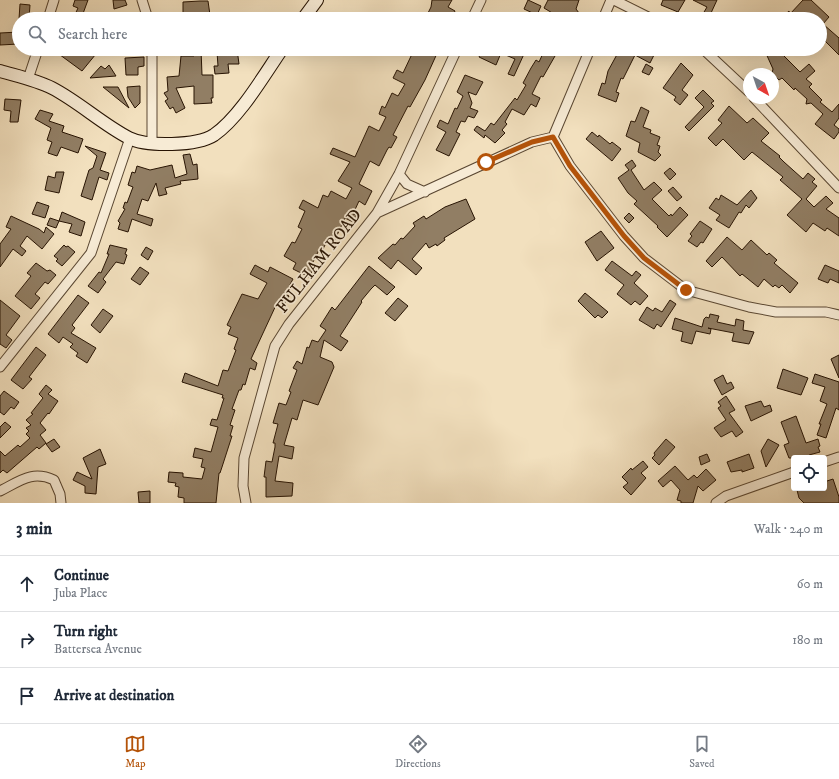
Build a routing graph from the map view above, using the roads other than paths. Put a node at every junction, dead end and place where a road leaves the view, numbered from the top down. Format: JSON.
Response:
{"nodes":[{"id":1,"x":54,"y":0,"type":"edge"},
{"id":2,"x":142,"y":0,"type":"edge"},
{"id":3,"x":317,"y":0,"type":"edge"},
{"id":4,"x":481,"y":0,"type":"edge"},
{"id":5,"x":611,"y":0,"type":"edge"},
{"id":6,"x":614,"y":0,"type":"edge"},
{"id":7,"x":50,"y":12,"type":"edge"},
{"id":8,"x":146,"y":12,"type":"edge"},
{"id":9,"x":308,"y":12,"type":"edge"},
{"id":10,"x":475,"y":12,"type":"edge"},
{"id":11,"x":606,"y":12,"type":"edge"},
{"id":12,"x":638,"y":12,"type":"edge"},
{"id":13,"x":36,"y":56,"type":"edge"},
{"id":14,"x":152,"y":56,"type":"edge"},
{"id":15,"x":277,"y":56,"type":"edge"},
{"id":16,"x":454,"y":56,"type":"edge"},
{"id":17,"x":587,"y":56,"type":"edge"},
{"id":18,"x":711,"y":56,"type":"edge"},
{"id":19,"x":0,"y":71,"type":"edge"},
{"id":20,"x":15,"y":76,"type":"junction"},
{"id":21,"x":0,"y":80,"type":"edge"},
{"id":22,"x":28,"y":80,"type":"junction"},
{"id":23,"x":743,"y":86,"type":"edge"},
{"id":24,"x":760,"y":104,"type":"edge"},
{"id":25,"x":553,"y":137,"type":"junction"},
{"id":26,"x":130,"y":138,"type":"junction"},
{"id":27,"x":152,"y":143,"type":"junction"},
{"id":28,"x":399,"y":174,"type":"junction"},
{"id":29,"x":839,"y":188,"type":"edge"},
{"id":30,"x":425,"y":192,"type":"junction"},
{"id":31,"x":377,"y":213,"type":"junction"},
{"id":32,"x":839,"y":315,"type":"edge"},
{"id":33,"x":0,"y":367,"type":"edge"},
{"id":34,"x":839,"y":457,"type":"edge"},
{"id":35,"x":827,"y":461,"type":"edge"},
{"id":36,"x":791,"y":473,"type":"edge"},
{"id":37,"x":0,"y":491,"type":"edge"},
{"id":38,"x":61,"y":503,"type":"edge"},
{"id":39,"x":246,"y":503,"type":"edge"},
{"id":40,"x":716,"y":503,"type":"edge"}],
"edges":[{"from":1,"to":7,"type":"street"},
{"from":2,"to":8,"type":"street"},
{"from":3,"to":9,"type":"main road"},
{"from":4,"to":10,"type":"street"},
{"from":5,"to":11,"type":"street"},
{"from":6,"to":12,"type":"street"},
{"from":13,"to":22,"type":"street"},
{"from":14,"to":27,"type":"street"},
{"from":15,"to":27,"type":"main road"},
{"from":16,"to":28,"type":"street","name":"FULHAM ROAD"},
{"from":17,"to":25,"type":"street"},
{"from":18,"to":23,"type":"street"},
{"from":19,"to":20,"type":"main road"},
{"from":20,"to":21,"type":"main road"},
{"from":20,"to":22,"type":"main road"},
{"from":22,"to":26,"type":"main road"},
{"from":24,"to":29,"type":"street"},
{"from":25,"to":30,"type":"street"},
{"from":25,"to":32,"type":"street"},
{"from":26,"to":27,"type":"main road"},
{"from":26,"to":33,"type":"street"},
{"from":28,"to":30,"type":"street"},
{"from":28,"to":31,"type":"street","name":"FULHAM ROAD"},
{"from":30,"to":31,"type":"street"},
{"from":31,"to":39,"type":"street","name":"FULHAM ROAD"},
{"from":34,"to":35,"type":"street"},
{"from":36,"to":40,"type":"street"},
{"from":37,"to":38,"type":"street"}]}
